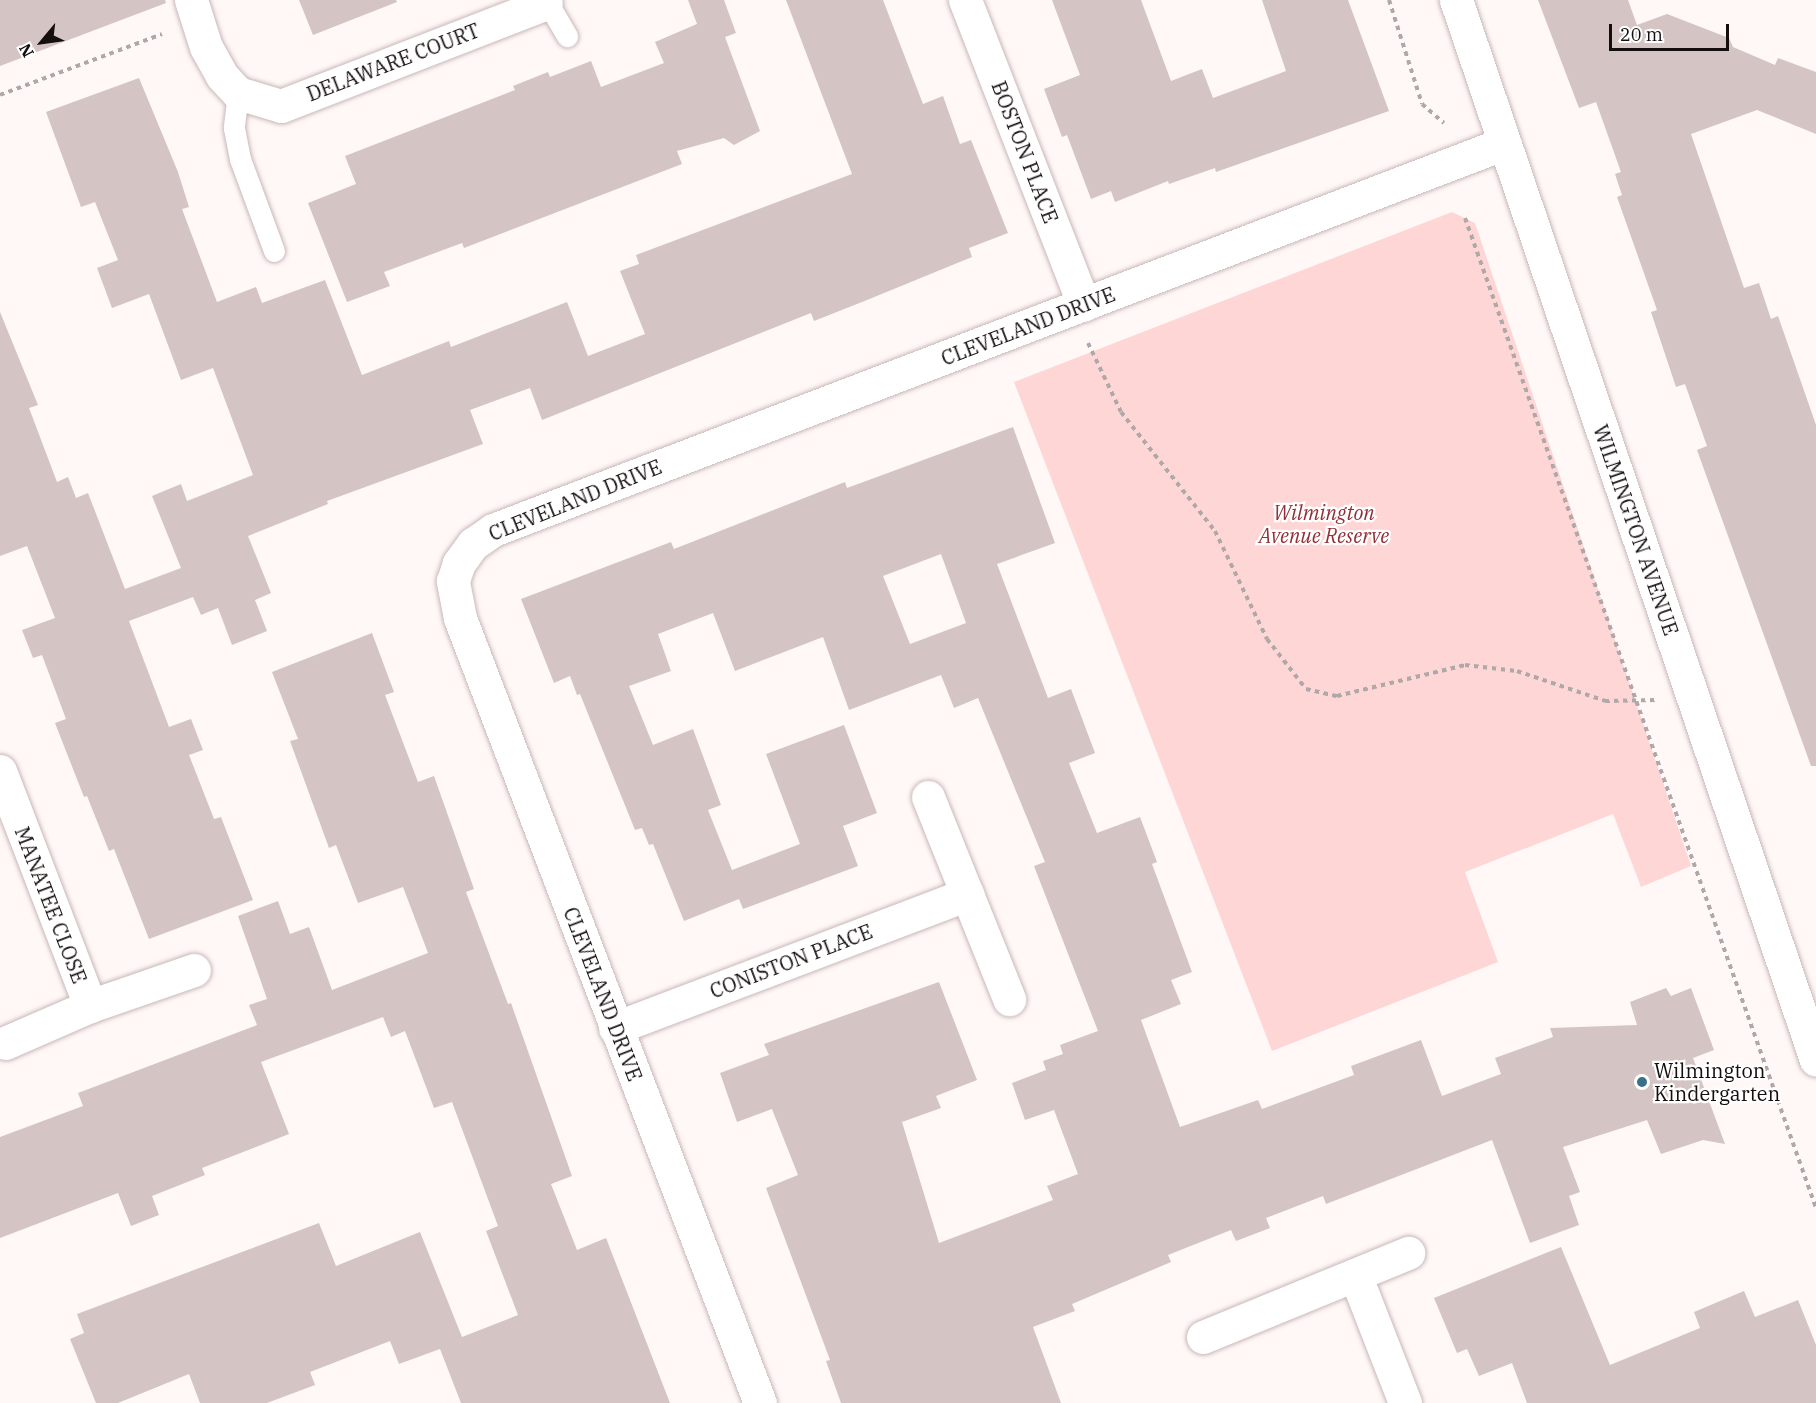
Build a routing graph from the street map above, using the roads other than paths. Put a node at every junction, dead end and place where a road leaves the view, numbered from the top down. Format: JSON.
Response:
{"nodes":[{"id":1,"x":965,"y":0,"type":"edge"},
{"id":2,"x":1456,"y":0,"type":"edge"},
{"id":3,"x":546,"y":1,"type":"edge"},
{"id":4,"x":195,"y":10,"type":"edge"},
{"id":5,"x":567,"y":36,"type":"dead end"},
{"id":6,"x":238,"y":93,"type":"junction"},
{"id":7,"x":1505,"y":143,"type":"junction"},
{"id":8,"x":274,"y":251,"type":"dead end"},
{"id":9,"x":1078,"y":307,"type":"junction"},
{"id":10,"x":0,"y":771,"type":"edge"},
{"id":11,"x":928,"y":797,"type":"dead end"},
{"id":12,"x":967,"y":894,"type":"junction"},
{"id":13,"x":194,"y":970,"type":"dead end"},
{"id":14,"x":1009,"y":999,"type":"dead end"},
{"id":15,"x":90,"y":1006,"type":"junction"},
{"id":16,"x":615,"y":1028,"type":"junction"},
{"id":17,"x":5,"y":1043,"type":"dead end"},
{"id":18,"x":1816,"y":1060,"type":"edge"},
{"id":19,"x":1408,"y":1253,"type":"dead end"},
{"id":20,"x":1356,"y":1277,"type":"junction"},
{"id":21,"x":1203,"y":1337,"type":"dead end"},
{"id":22,"x":760,"y":1403,"type":"edge"},
{"id":23,"x":1405,"y":1403,"type":"edge"}],
"edges":[{"from":1,"to":9,"type":"street","name":"BOSTON PLACE"},
{"from":2,"to":7,"type":"street","name":"WILMINGTON AVENUE"},
{"from":3,"to":5,"type":"lane","name":"DELAWARE COURT"},
{"from":3,"to":6,"type":"street","name":"DELAWARE COURT"},
{"from":4,"to":6,"type":"street"},
{"from":6,"to":8,"type":"lane"},
{"from":7,"to":9,"type":"street","name":"CLEVELAND DRIVE"},
{"from":7,"to":18,"type":"street","name":"WILMINGTON AVENUE"},
{"from":9,"to":16,"type":"street","name":"CLEVELAND DRIVE"},
{"from":10,"to":15,"type":"street","name":"MANATEE CLOSE"},
{"from":11,"to":12,"type":"street"},
{"from":12,"to":14,"type":"street"},
{"from":12,"to":16,"type":"street","name":"CONISTON PLACE"},
{"from":13,"to":15,"type":"street","name":"MANATEE CLOSE"},
{"from":15,"to":17,"type":"street","name":"MANATEE CLOSE"},
{"from":16,"to":22,"type":"street","name":"CLEVELAND DRIVE"},
{"from":19,"to":20,"type":"street"},
{"from":20,"to":21,"type":"street"},
{"from":20,"to":23,"type":"street"}]}
